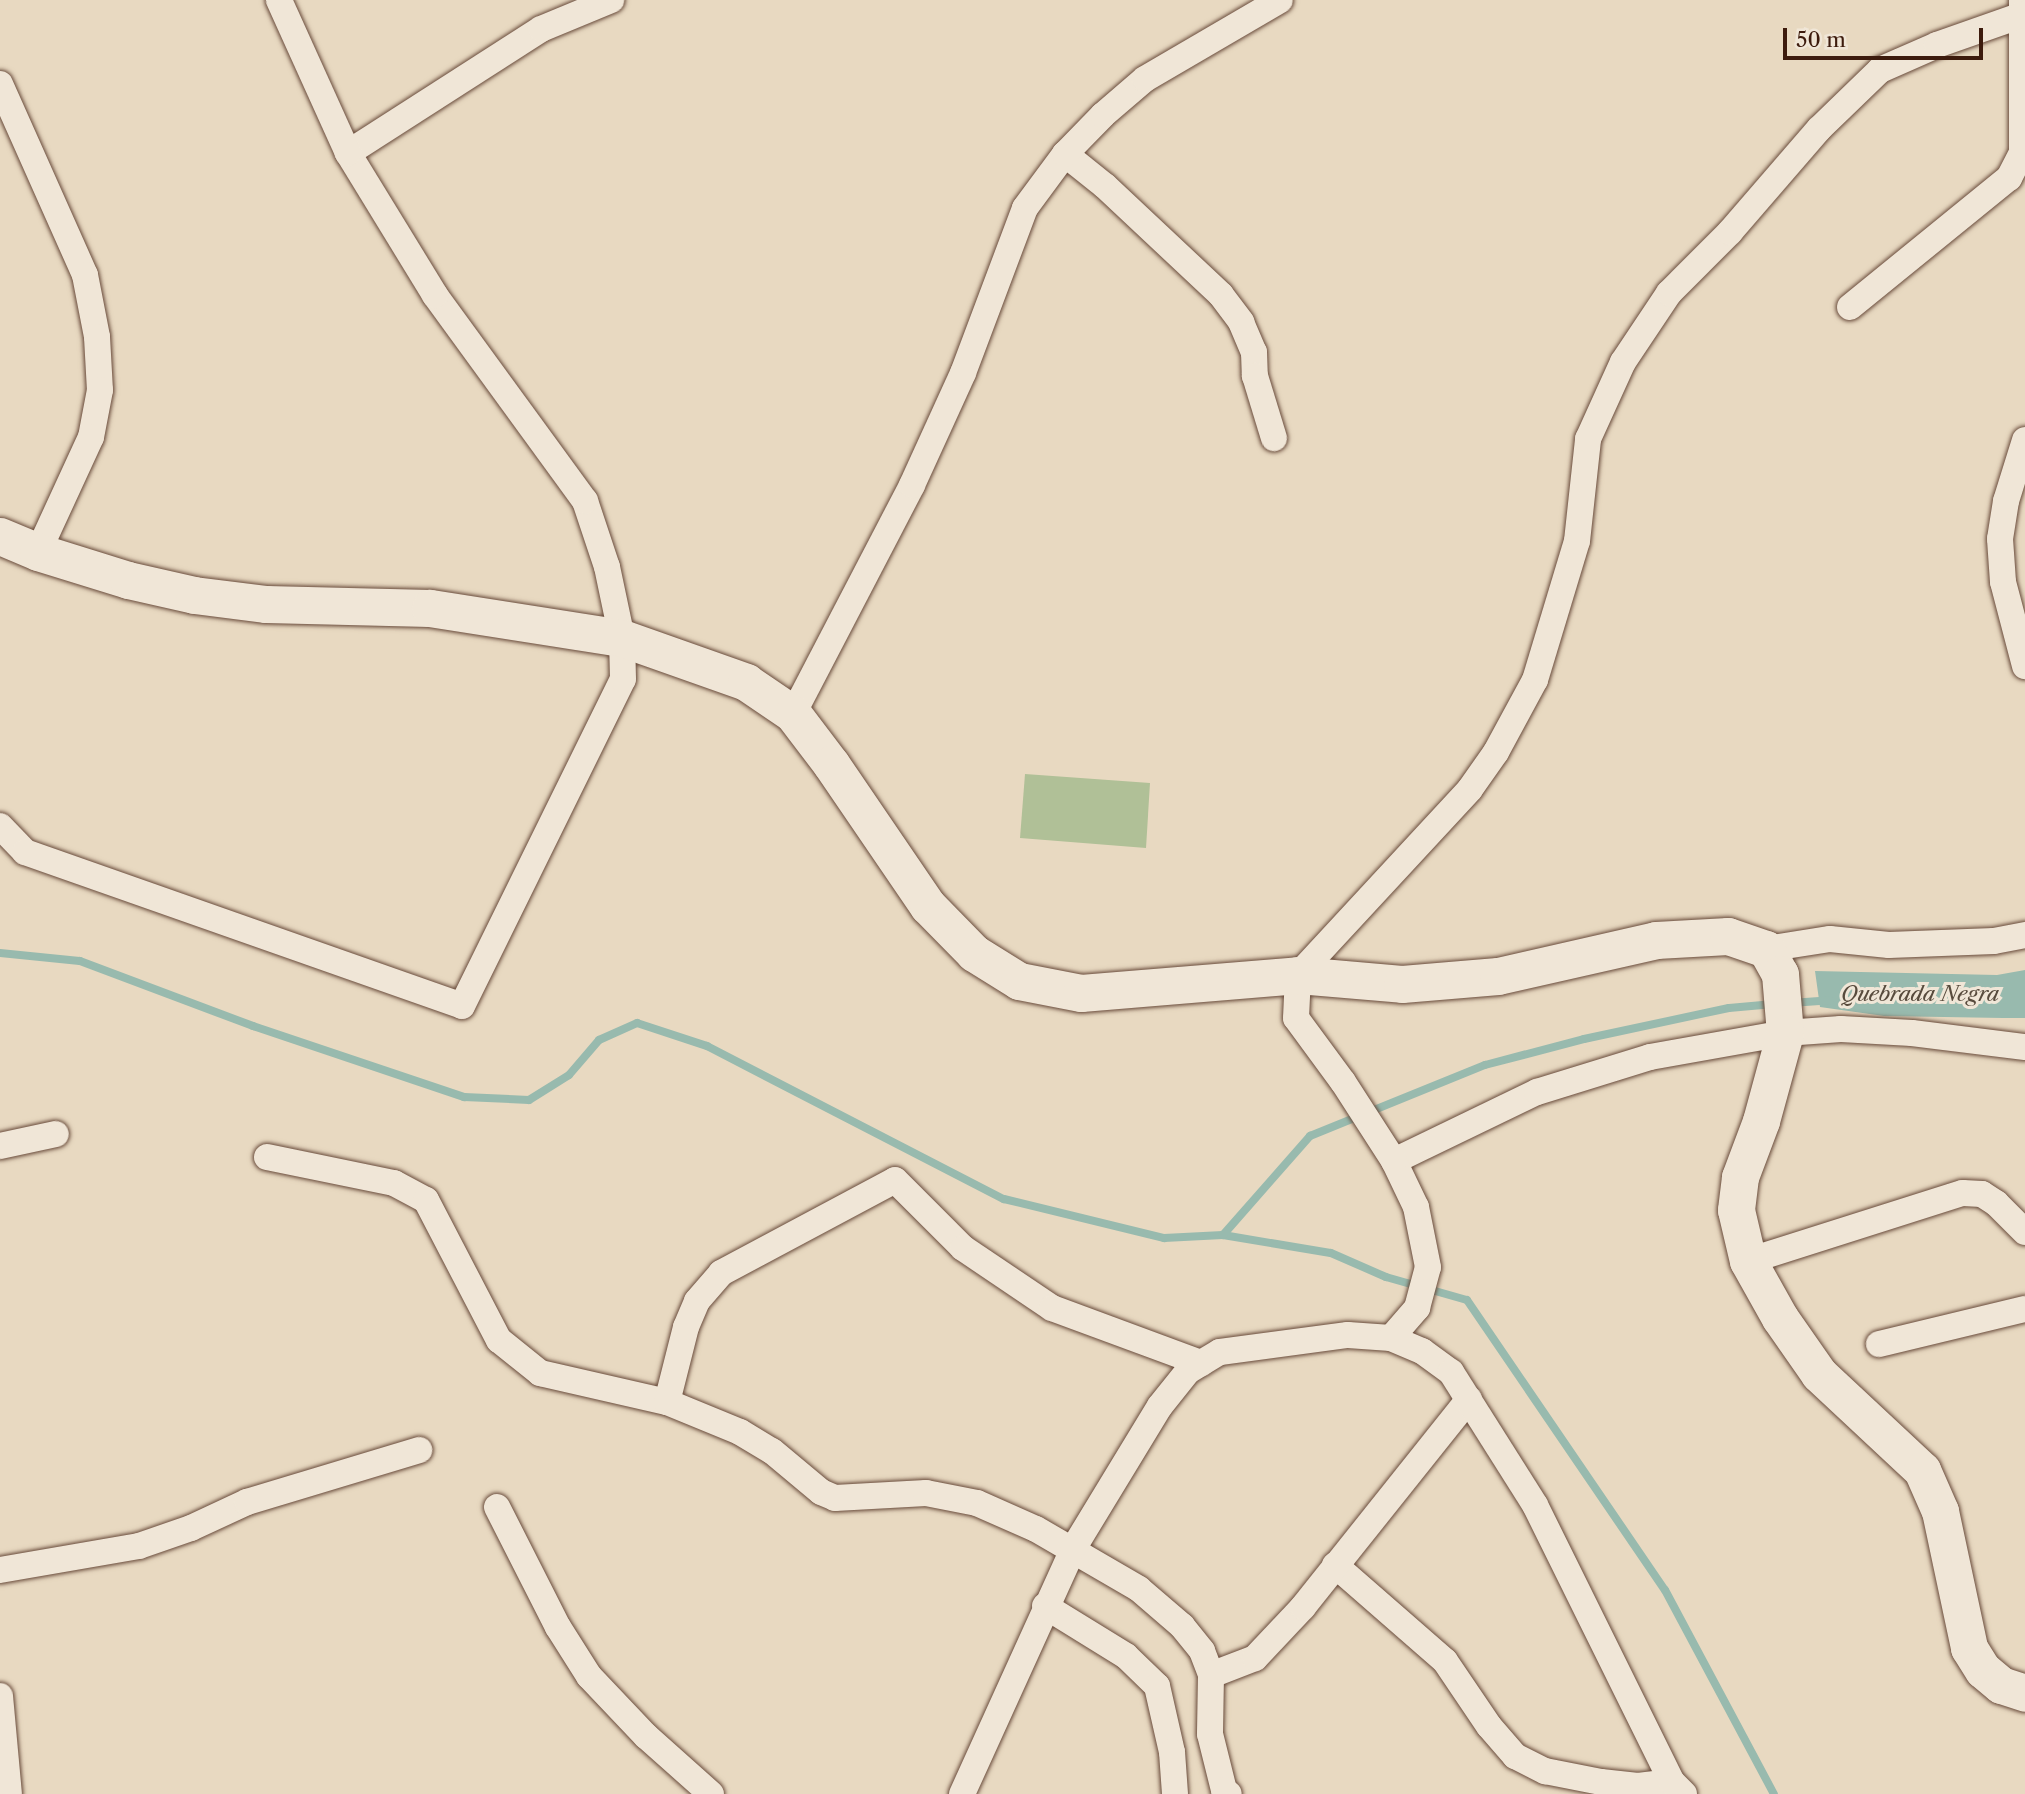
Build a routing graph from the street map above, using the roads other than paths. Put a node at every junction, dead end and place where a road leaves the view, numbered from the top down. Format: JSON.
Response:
{"nodes":[{"id":1,"x":279,"y":0,"type":"edge"},
{"id":2,"x":611,"y":0,"type":"edge"},
{"id":3,"x":1280,"y":0,"type":"edge"},
{"id":4,"x":2022,"y":0,"type":"edge"},
{"id":5,"x":2025,"y":14,"type":"edge"},
{"id":6,"x":0,"y":84,"type":"edge"},
{"id":7,"x":348,"y":153,"type":"junction"},
{"id":8,"x":1065,"y":154,"type":"junction"},
{"id":9,"x":1850,"y":307,"type":"dead end"},
{"id":10,"x":1274,"y":438,"type":"dead end"},
{"id":11,"x":2025,"y":439,"type":"edge"},
{"id":12,"x":0,"y":536,"type":"edge"},
{"id":13,"x":38,"y":552,"type":"junction"},
{"id":14,"x":622,"y":638,"type":"junction"},
{"id":15,"x":2025,"y":666,"type":"edge"},
{"id":16,"x":793,"y":714,"type":"junction"},
{"id":17,"x":0,"y":826,"type":"edge"},
{"id":18,"x":2025,"y":935,"type":"edge"},
{"id":19,"x":1773,"y":962,"type":"junction"},
{"id":20,"x":1298,"y":975,"type":"junction"},
{"id":21,"x":1784,"y":1023,"type":"junction"},
{"id":22,"x":2025,"y":1047,"type":"edge"},
{"id":23,"x":55,"y":1134,"type":"dead end"},
{"id":24,"x":0,"y":1146,"type":"edge"},
{"id":25,"x":267,"y":1157,"type":"dead end"},
{"id":26,"x":1394,"y":1161,"type":"junction"},
{"id":27,"x":2025,"y":1232,"type":"edge"},
{"id":28,"x":1748,"y":1262,"type":"junction"},
{"id":29,"x":2025,"y":1309,"type":"edge"},
{"id":30,"x":1391,"y":1338,"type":"junction"},
{"id":31,"x":1879,"y":1344,"type":"dead end"},
{"id":32,"x":1202,"y":1363,"type":"junction"},
{"id":33,"x":1469,"y":1399,"type":"junction"},
{"id":34,"x":667,"y":1402,"type":"junction"},
{"id":35,"x":419,"y":1450,"type":"dead end"},
{"id":36,"x":497,"y":1507,"type":"dead end"},
{"id":37,"x":1073,"y":1549,"type":"junction"},
{"id":38,"x":1335,"y":1566,"type":"junction"},
{"id":39,"x":0,"y":1570,"type":"edge"},
{"id":40,"x":1045,"y":1606,"type":"junction"},
{"id":41,"x":1210,"y":1675,"type":"junction"},
{"id":42,"x":2025,"y":1693,"type":"edge"},
{"id":43,"x":0,"y":1696,"type":"edge"},
{"id":44,"x":1678,"y":1788,"type":"edge"},
{"id":45,"x":9,"y":1794,"type":"edge"},
{"id":46,"x":711,"y":1794,"type":"edge"},
{"id":47,"x":962,"y":1794,"type":"edge"},
{"id":48,"x":1175,"y":1794,"type":"edge"},
{"id":49,"x":1229,"y":1794,"type":"edge"}],
"edges":[{"from":1,"to":7,"type":"street"},
{"from":2,"to":7,"type":"street"},
{"from":3,"to":8,"type":"street"},
{"from":4,"to":5,"type":"street"},
{"from":5,"to":9,"type":"street"},
{"from":5,"to":20,"type":"street"},
{"from":6,"to":13,"type":"street"},
{"from":7,"to":14,"type":"street"},
{"from":8,"to":10,"type":"street"},
{"from":8,"to":16,"type":"street"},
{"from":11,"to":15,"type":"street"},
{"from":12,"to":13,"type":"main road"},
{"from":13,"to":14,"type":"main road"},
{"from":14,"to":16,"type":"main road"},
{"from":14,"to":17,"type":"street"},
{"from":16,"to":20,"type":"main road"},
{"from":18,"to":19,"type":"street"},
{"from":19,"to":20,"type":"main road"},
{"from":19,"to":21,"type":"main road"},
{"from":20,"to":26,"type":"street"},
{"from":21,"to":22,"type":"street"},
{"from":21,"to":26,"type":"street"},
{"from":21,"to":28,"type":"main road"},
{"from":23,"to":24,"type":"street"},
{"from":25,"to":34,"type":"street"},
{"from":26,"to":30,"type":"street"},
{"from":27,"to":28,"type":"street"},
{"from":28,"to":42,"type":"main road"},
{"from":29,"to":31,"type":"street"},
{"from":30,"to":32,"type":"street"},
{"from":30,"to":33,"type":"street"},
{"from":32,"to":34,"type":"street"},
{"from":32,"to":37,"type":"street"},
{"from":33,"to":38,"type":"street"},
{"from":33,"to":44,"type":"street"},
{"from":34,"to":37,"type":"street"},
{"from":35,"to":39,"type":"street"},
{"from":36,"to":46,"type":"street"},
{"from":37,"to":40,"type":"street"},
{"from":37,"to":41,"type":"street"},
{"from":38,"to":41,"type":"street"},
{"from":38,"to":44,"type":"street"},
{"from":40,"to":47,"type":"street"},
{"from":40,"to":48,"type":"street"},
{"from":41,"to":49,"type":"street"},
{"from":43,"to":45,"type":"street"}]}
